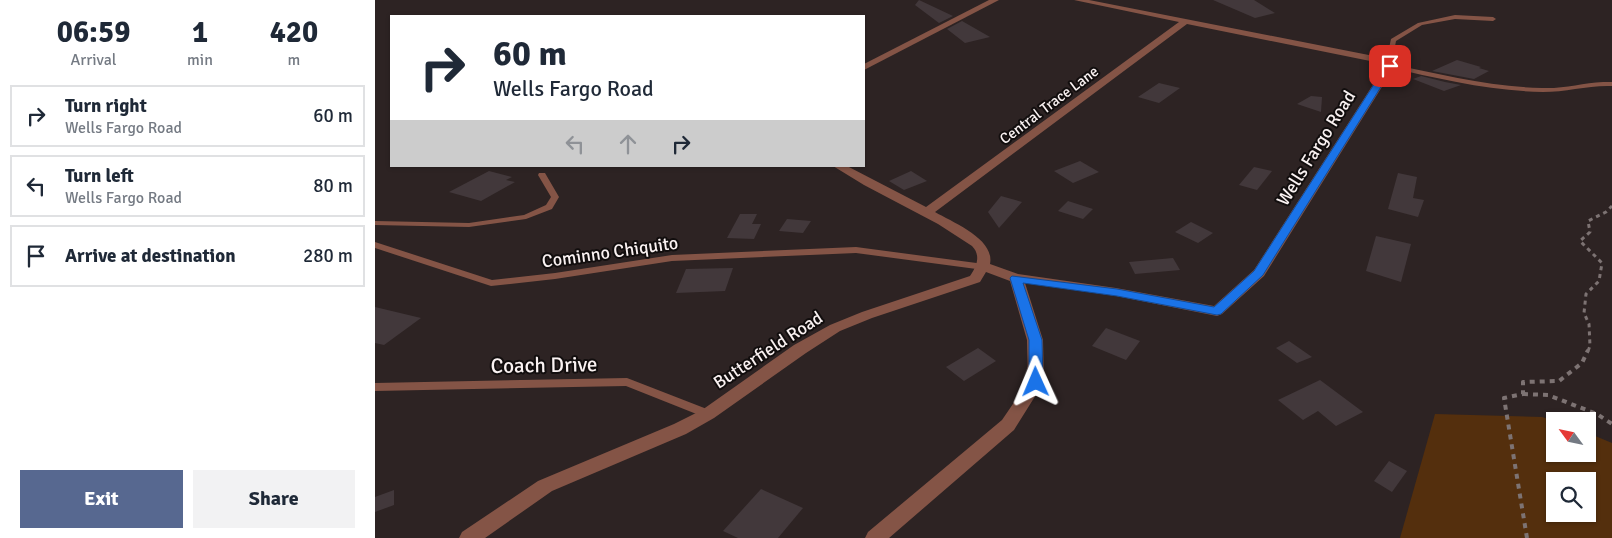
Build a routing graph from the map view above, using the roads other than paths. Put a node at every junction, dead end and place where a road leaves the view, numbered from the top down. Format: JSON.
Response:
{"nodes":[{"id":1,"x":995,"y":0,"type":"edge"},
{"id":2,"x":1078,"y":0,"type":"edge"},
{"id":3,"x":1493,"y":18,"type":"dead end"},
{"id":4,"x":1187,"y":22,"type":"junction"},
{"id":5,"x":1389,"y":64,"type":"junction"},
{"id":6,"x":865,"y":66,"type":"edge"},
{"id":7,"x":1612,"y":84,"type":"edge"},
{"id":8,"x":841,"y":167,"type":"edge"},
{"id":9,"x":542,"y":175,"type":"dead end"},
{"id":10,"x":928,"y":212,"type":"junction"},
{"id":11,"x":375,"y":223,"type":"edge"},
{"id":12,"x":375,"y":246,"type":"edge"},
{"id":13,"x":856,"y":250,"type":"joint"},
{"id":14,"x":984,"y":267,"type":"junction"},
{"id":15,"x":1016,"y":278,"type":"junction"},
{"id":16,"x":375,"y":387,"type":"edge"},
{"id":17,"x":708,"y":414,"type":"junction"},
{"id":18,"x":469,"y":538,"type":"edge"},
{"id":19,"x":875,"y":538,"type":"edge"}],
"edges":[{"from":1,"to":6,"type":"street"},
{"from":2,"to":4,"type":"street"},
{"from":3,"to":5,"type":"lane"},
{"from":4,"to":5,"type":"street"},
{"from":4,"to":10,"type":"street","name":"Central Trace Lane"},
{"from":5,"to":7,"type":"lane"},
{"from":5,"to":15,"type":"street","name":"Wells Fargo Road"},
{"from":8,"to":10,"type":"street"},
{"from":9,"to":11,"type":"lane"},
{"from":10,"to":14,"type":"street"},
{"from":12,"to":13,"type":"lane","name":"Cominno Chiquito"},
{"from":13,"to":14,"type":"lane"},
{"from":14,"to":15,"type":"street","name":"Wells Fargo Road"},
{"from":14,"to":17,"type":"street","name":"Butterfield Road"},
{"from":15,"to":19,"type":"street"},
{"from":16,"to":17,"type":"lane","name":"Coach Drive"},
{"from":17,"to":18,"type":"street","name":"Butterfield Road"}]}
